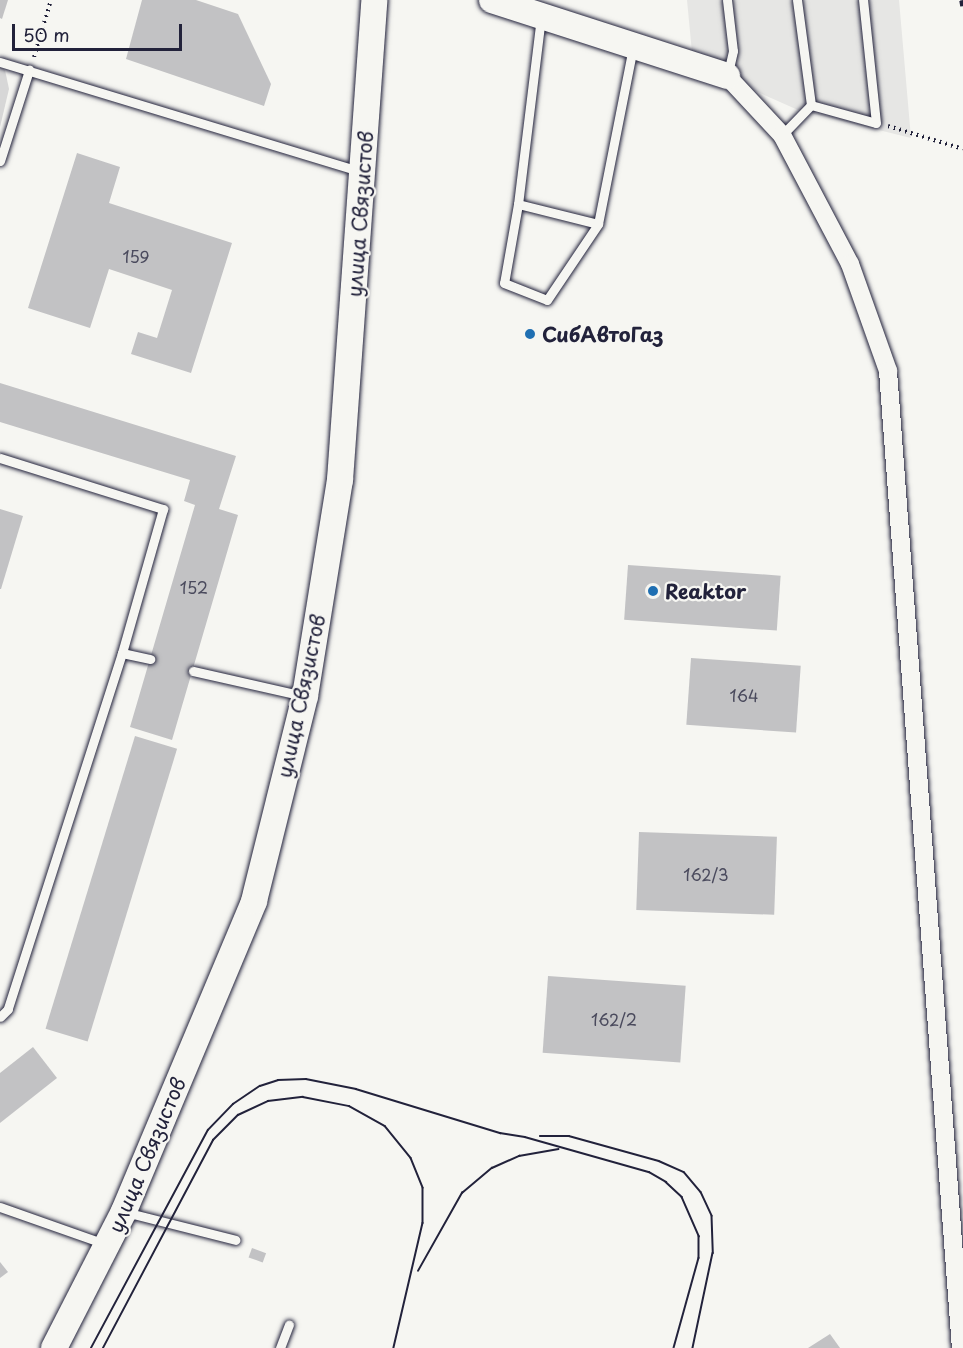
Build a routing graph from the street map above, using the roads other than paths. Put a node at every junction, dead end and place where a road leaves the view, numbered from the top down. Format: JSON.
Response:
{"nodes":[{"id":1,"x":374,"y":0,"type":"edge"},
{"id":2,"x":492,"y":0,"type":"edge"},
{"id":3,"x":727,"y":0,"type":"edge"},
{"id":4,"x":797,"y":0,"type":"edge"},
{"id":5,"x":863,"y":0,"type":"edge"},
{"id":6,"x":541,"y":15,"type":"junction"},
{"id":7,"x":633,"y":43,"type":"junction"},
{"id":8,"x":0,"y":62,"type":"edge"},
{"id":9,"x":29,"y":70,"type":"junction"},
{"id":10,"x":727,"y":76,"type":"junction"},
{"id":11,"x":811,"y":105,"type":"junction"},
{"id":12,"x":782,"y":135,"type":"junction"},
{"id":13,"x":0,"y":160,"type":"edge"},
{"id":14,"x":364,"y":172,"type":"junction"},
{"id":15,"x":518,"y":204,"type":"junction"},
{"id":16,"x":598,"y":224,"type":"junction"},
{"id":17,"x":0,"y":458,"type":"edge"},
{"id":18,"x":122,"y":652,"type":"junction"},
{"id":19,"x":150,"y":659,"type":"dead end"},
{"id":20,"x":192,"y":671,"type":"dead end"},
{"id":21,"x":305,"y":696,"type":"junction"},
{"id":22,"x":0,"y":1017,"type":"edge"},
{"id":23,"x":0,"y":1207,"type":"edge"},
{"id":24,"x":124,"y":1211,"type":"junction"},
{"id":25,"x":236,"y":1240,"type":"dead end"},
{"id":26,"x":108,"y":1245,"type":"junction"},
{"id":27,"x":289,"y":1325,"type":"dead end"},
{"id":28,"x":54,"y":1348,"type":"edge"},
{"id":29,"x":280,"y":1348,"type":"edge"},
{"id":30,"x":961,"y":1348,"type":"edge"}],
"edges":[{"from":1,"to":14,"type":"main road","name":"улица Связистов"},
{"from":2,"to":6,"type":"main road"},
{"from":3,"to":10,"type":"lane"},
{"from":4,"to":11,"type":"lane"},
{"from":5,"to":11,"type":"lane"},
{"from":6,"to":7,"type":"main road"},
{"from":6,"to":15,"type":"lane"},
{"from":7,"to":10,"type":"main road"},
{"from":7,"to":16,"type":"lane"},
{"from":8,"to":9,"type":"lane"},
{"from":9,"to":13,"type":"lane"},
{"from":9,"to":14,"type":"lane"},
{"from":10,"to":12,"type":"street"},
{"from":11,"to":12,"type":"lane"},
{"from":12,"to":30,"type":"street"},
{"from":14,"to":21,"type":"main road","name":"улица Связистов"},
{"from":15,"to":16,"type":"lane"},
{"from":15,"to":16,"type":"lane"},
{"from":17,"to":18,"type":"lane"},
{"from":18,"to":19,"type":"lane"},
{"from":18,"to":22,"type":"lane"},
{"from":20,"to":21,"type":"lane"},
{"from":21,"to":24,"type":"main road","name":"улица Связистов"},
{"from":23,"to":26,"type":"lane"},
{"from":24,"to":25,"type":"lane"},
{"from":24,"to":26,"type":"main road","name":"улица Связистов"},
{"from":26,"to":28,"type":"main road","name":"улица Связистов"},
{"from":27,"to":29,"type":"lane"}]}
